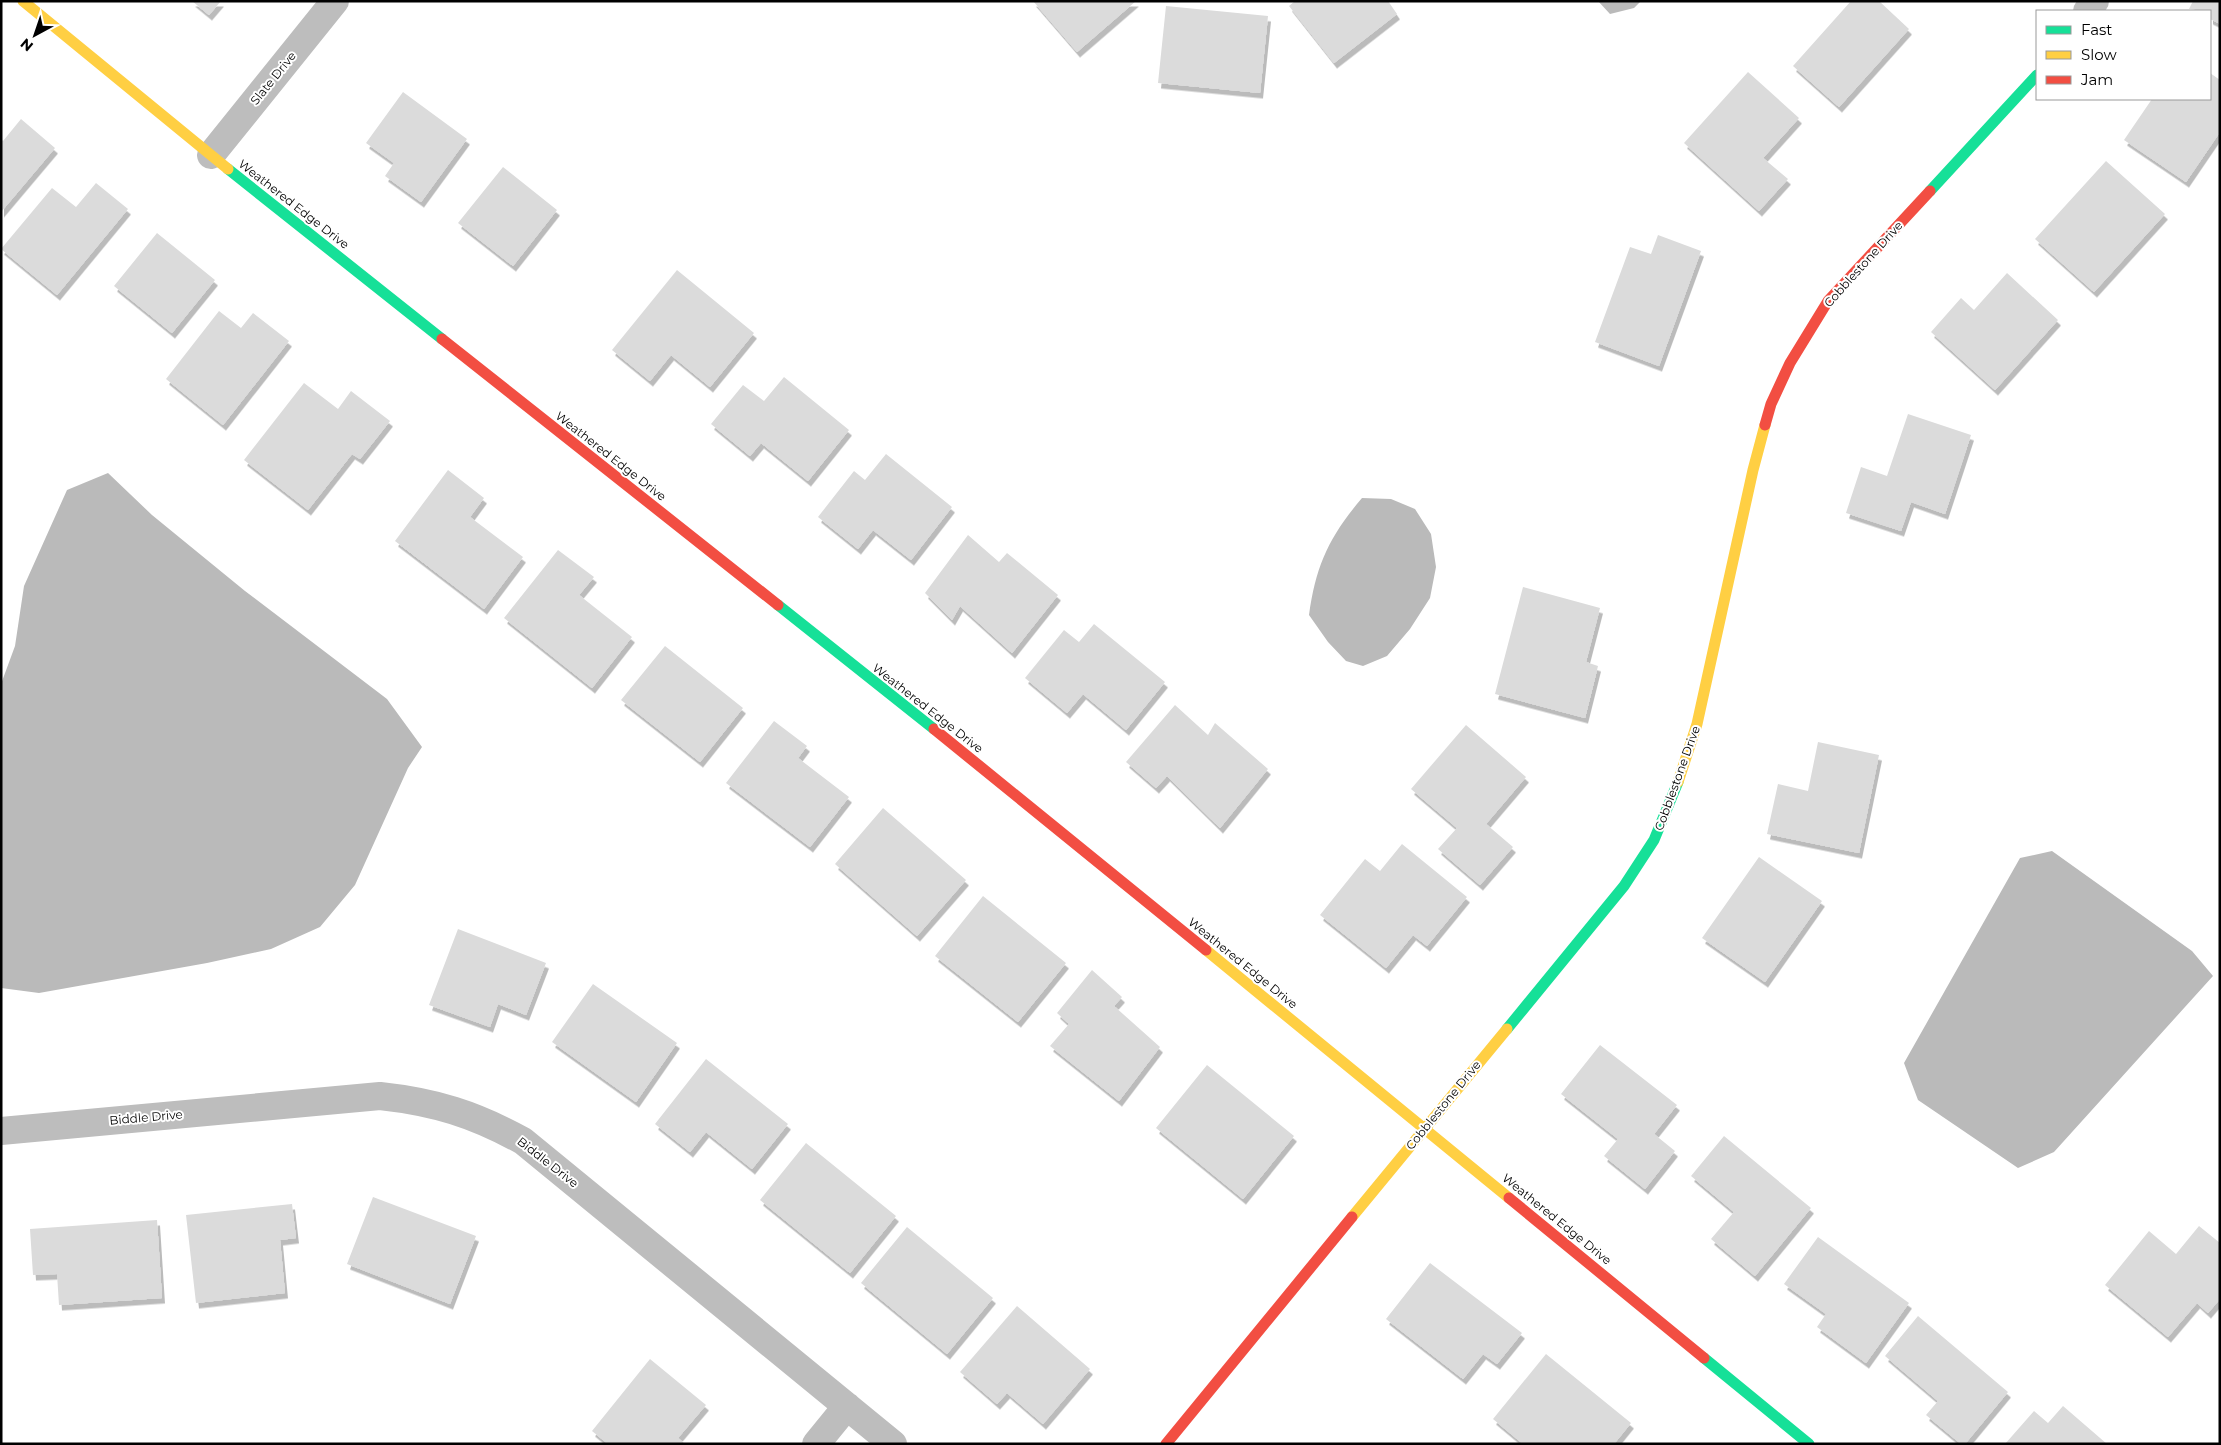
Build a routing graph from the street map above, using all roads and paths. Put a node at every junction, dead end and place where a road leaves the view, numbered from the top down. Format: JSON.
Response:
{"nodes":[{"id":1,"x":23,"y":1,"type":"edge"},
{"id":2,"x":336,"y":1,"type":"edge"},
{"id":3,"x":2036,"y":76,"type":"edge"},
{"id":4,"x":211,"y":156,"type":"junction"},
{"id":5,"x":1424,"y":1128,"type":"junction"},
{"id":6,"x":1,"y":1131,"type":"edge"},
{"id":7,"x":847,"y":1406,"type":"junction"},
{"id":8,"x":816,"y":1444,"type":"edge"},
{"id":9,"x":893,"y":1444,"type":"edge"},
{"id":10,"x":1166,"y":1444,"type":"edge"},
{"id":11,"x":1810,"y":1444,"type":"edge"}],
"edges":[{"from":1,"to":4,"type":"street","name":"Weathered Edge Drive"},
{"from":2,"to":4,"type":"street","name":"Slate Drive"},
{"from":3,"to":5,"type":"street","name":"Cobblestone Drive"},
{"from":4,"to":5,"type":"street","name":"Weathered Edge Drive"},
{"from":5,"to":10,"type":"street","name":"Cobblestone Drive"},
{"from":5,"to":11,"type":"street","name":"Weathered Edge Drive"},
{"from":6,"to":7,"type":"street","name":"Biddle Drive"},
{"from":7,"to":8,"type":"street"},
{"from":7,"to":9,"type":"street","name":"Biddle Drive"}]}
